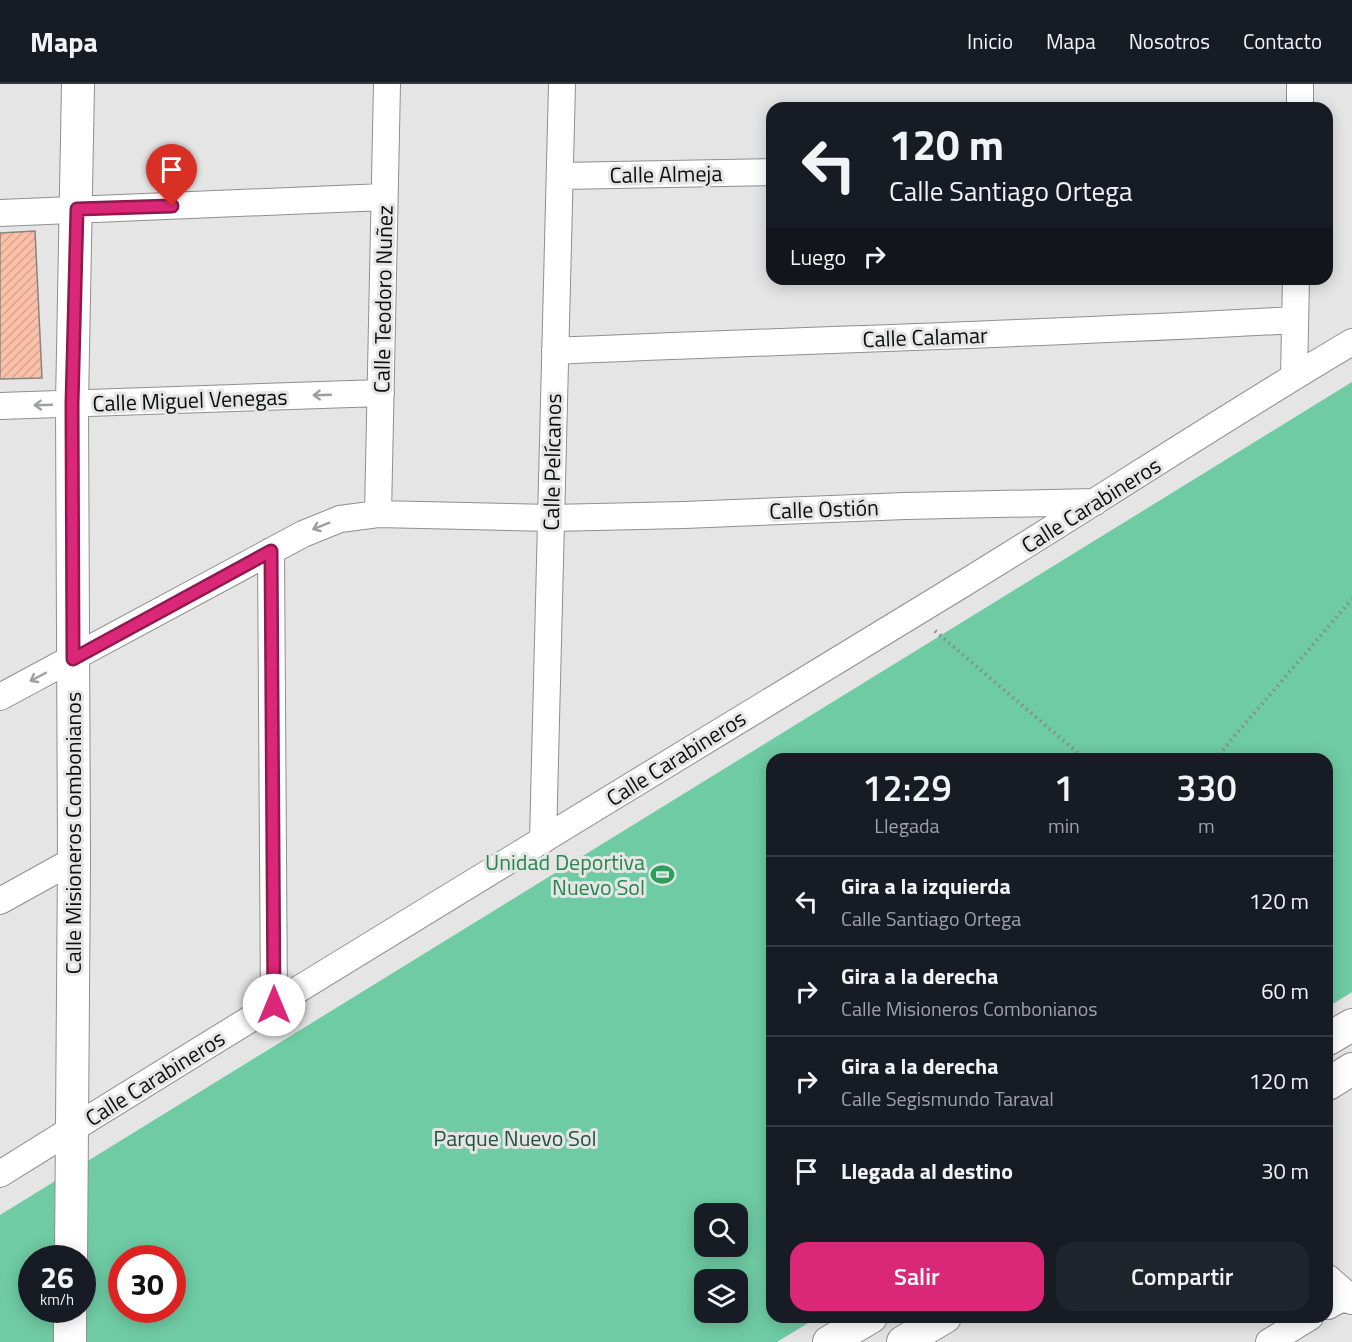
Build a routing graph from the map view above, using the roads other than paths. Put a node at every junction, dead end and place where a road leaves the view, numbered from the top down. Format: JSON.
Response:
{"nodes":[{"id":1,"x":78,"y":84,"type":"edge"},
{"id":2,"x":387,"y":84,"type":"edge"},
{"id":3,"x":562,"y":84,"type":"edge"},
{"id":4,"x":1300,"y":84,"type":"edge"},
{"id":5,"x":1300,"y":102,"type":"edge"},
{"id":6,"x":766,"y":172,"type":"edge"},
{"id":7,"x":560,"y":176,"type":"junction"},
{"id":8,"x":384,"y":197,"type":"junction"},
{"id":9,"x":77,"y":209,"type":"junction"},
{"id":10,"x":0,"y":213,"type":"edge"},
{"id":11,"x":1296,"y":285,"type":"edge"},
{"id":12,"x":1295,"y":320,"type":"junction"},
{"id":13,"x":1352,"y":342,"type":"edge"},
{"id":14,"x":555,"y":351,"type":"junction"},
{"id":15,"x":1294,"y":376,"type":"junction"},
{"id":16,"x":381,"y":393,"type":"junction"},
{"id":17,"x":72,"y":404,"type":"junction"},
{"id":18,"x":0,"y":406,"type":"edge"},
{"id":19,"x":1096,"y":502,"type":"junction"},
{"id":20,"x":378,"y":514,"type":"junction"},
{"id":21,"x":551,"y":518,"type":"junction"},
{"id":22,"x":271,"y":551,"type":"junction"},
{"id":23,"x":73,"y":659,"type":"junction"},
{"id":24,"x":0,"y":697,"type":"edge"},
{"id":25,"x":543,"y":840,"type":"junction"},
{"id":26,"x":74,"y":860,"type":"junction"},
{"id":27,"x":0,"y":901,"type":"edge"},
{"id":28,"x":274,"y":1005,"type":"junction"},
{"id":29,"x":1352,"y":1025,"type":"edge"},
{"id":30,"x":1333,"y":1036,"type":"edge"},
{"id":31,"x":1352,"y":1069,"type":"edge"},
{"id":32,"x":1333,"y":1081,"type":"edge"},
{"id":33,"x":72,"y":1129,"type":"junction"},
{"id":34,"x":0,"y":1174,"type":"edge"},
{"id":35,"x":71,"y":1245,"type":"edge"},
{"id":36,"x":1333,"y":1283,"type":"edge"},
{"id":37,"x":1352,"y":1300,"type":"edge"},
{"id":38,"x":1333,"y":1303,"type":"edge"},
{"id":39,"x":70,"y":1323,"type":"edge"},
{"id":40,"x":861,"y":1323,"type":"edge"},
{"id":41,"x":935,"y":1323,"type":"edge"},
{"id":42,"x":1300,"y":1323,"type":"edge"},
{"id":43,"x":70,"y":1342,"type":"edge"},
{"id":44,"x":829,"y":1342,"type":"edge"},
{"id":45,"x":903,"y":1342,"type":"edge"},
{"id":46,"x":1269,"y":1342,"type":"edge"}],
"edges":[{"from":1,"to":9,"type":"street","name":"Calle Misioneros Combonianos"},
{"from":2,"to":8,"type":"street","name":"Calle Teodoro Nuñez"},
{"from":3,"to":7,"type":"street","name":"Calle Pelícanos"},
{"from":4,"to":5,"type":"street"},
{"from":6,"to":7,"type":"street","name":"Calle Almeja"},
{"from":7,"to":14,"type":"street","name":"Calle Pelícanos"},
{"from":8,"to":9,"type":"street"},
{"from":8,"to":16,"type":"street","name":"Calle Teodoro Nuñez"},
{"from":9,"to":10,"type":"street"},
{"from":9,"to":17,"type":"street","name":"Calle Misioneros Combonianos"},
{"from":11,"to":12,"type":"street"},
{"from":12,"to":14,"type":"street","name":"Calle Calamar"},
{"from":12,"to":15,"type":"street"},
{"from":13,"to":15,"type":"street","name":"Calle Carabineros"},
{"from":14,"to":21,"type":"street","name":"Calle Pelícanos"},
{"from":15,"to":19,"type":"street","name":"Calle Carabineros"},
{"from":16,"to":17,"type":"street","name":"Calle Miguel Venegas","one_way":true},
{"from":16,"to":20,"type":"street","name":"Calle Teodoro Nuñez"},
{"from":17,"to":18,"type":"street","name":"Calle Miguel Venegas","one_way":true},
{"from":17,"to":23,"type":"street","name":"Calle Misioneros Combonianos"},
{"from":19,"to":21,"type":"street","name":"Calle Ostión"},
{"from":19,"to":25,"type":"street","name":"Calle Carabineros"},
{"from":20,"to":21,"type":"street","name":"Calle Ostión"},
{"from":20,"to":22,"type":"street","name":"Calle Ostión","one_way":true},
{"from":21,"to":25,"type":"street","name":"Calle Pelícanos"},
{"from":22,"to":23,"type":"street","name":"Calle Ostión"},
{"from":22,"to":28,"type":"street"},
{"from":23,"to":24,"type":"street","name":"Calle Ostión","one_way":true},
{"from":23,"to":26,"type":"street","name":"Calle Misioneros Combonianos"},
{"from":25,"to":28,"type":"street","name":"Calle Carabineros"},
{"from":26,"to":27,"type":"street"},
{"from":26,"to":33,"type":"street","name":"Calle Misioneros Combonianos"},
{"from":28,"to":33,"type":"street","name":"Calle Carabineros"},
{"from":29,"to":30,"type":"street"},
{"from":31,"to":32,"type":"street"},
{"from":33,"to":34,"type":"street","name":"Calle Carabineros"},
{"from":33,"to":35,"type":"street","name":"Calle Misioneros Combonianos"},
{"from":36,"to":37,"type":"street"},
{"from":37,"to":38,"type":"street"},
{"from":39,"to":43,"type":"street"},
{"from":40,"to":44,"type":"street"},
{"from":41,"to":45,"type":"street"},
{"from":42,"to":46,"type":"street"}]}
